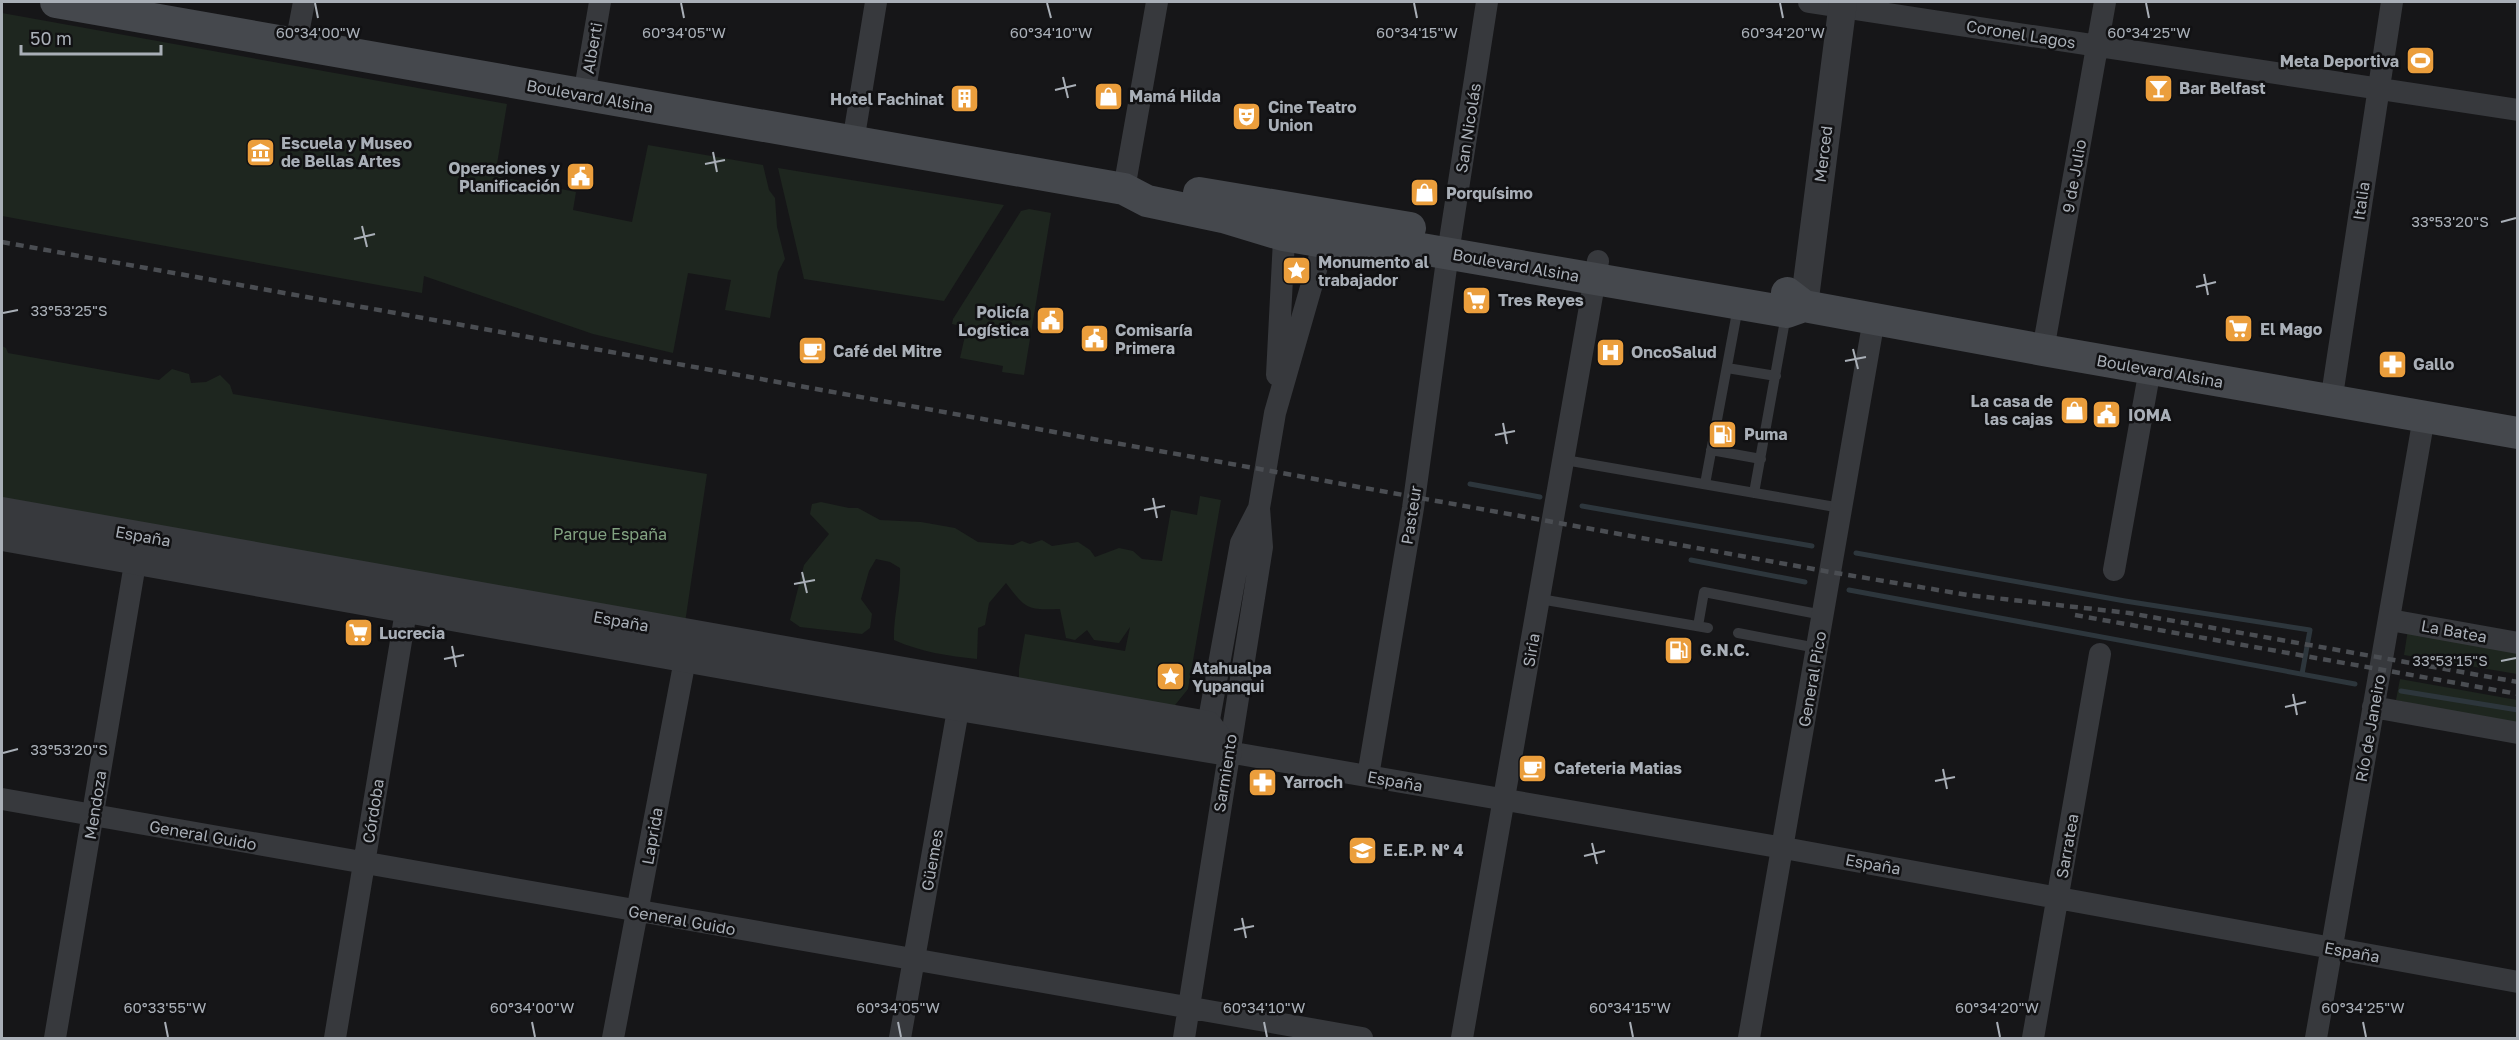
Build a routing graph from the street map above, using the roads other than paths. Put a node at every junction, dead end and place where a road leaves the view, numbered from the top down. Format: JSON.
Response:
{"nodes":[{"id":1,"x":57,"y":2,"type":"edge"},
{"id":2,"x":303,"y":2,"type":"edge"},
{"id":3,"x":600,"y":2,"type":"edge"},
{"id":4,"x":876,"y":2,"type":"edge"},
{"id":5,"x":1157,"y":2,"type":"edge"},
{"id":6,"x":1486,"y":2,"type":"edge"},
{"id":7,"x":1809,"y":2,"type":"edge"},
{"id":8,"x":2105,"y":2,"type":"edge"},
{"id":9,"x":2392,"y":2,"type":"edge"},
{"id":10,"x":1843,"y":4,"type":"edge"},
{"id":11,"x":296,"y":44,"type":"junction"},
{"id":12,"x":2098,"y":46,"type":"junction"},
{"id":13,"x":2377,"y":89,"type":"junction"},
{"id":14,"x":584,"y":95,"type":"junction"},
{"id":15,"x":2517,"y":110,"type":"edge"},
{"id":16,"x":853,"y":142,"type":"junction"},
{"id":17,"x":1124,"y":189,"type":"junction"},
{"id":18,"x":1285,"y":221,"type":"junction"},
{"id":19,"x":1326,"y":228,"type":"junction"},
{"id":20,"x":1450,"y":244,"type":"junction"},
{"id":21,"x":1597,"y":270,"type":"junction"},
{"id":22,"x":1739,"y":304,"type":"junction"},
{"id":23,"x":1795,"y":309,"type":"junction"},
{"id":24,"x":1875,"y":319,"type":"junction"},
{"id":25,"x":2043,"y":350,"type":"junction"},
{"id":26,"x":1727,"y":368,"type":"junction"},
{"id":27,"x":2150,"y":369,"type":"junction"},
{"id":28,"x":1776,"y":376,"type":"junction"},
{"id":29,"x":2331,"y":402,"type":"junction"},
{"id":30,"x":1275,"y":413,"type":"junction"},
{"id":31,"x":2424,"y":417,"type":"junction"},
{"id":32,"x":2517,"y":433,"type":"edge"},
{"id":33,"x":1711,"y":450,"type":"junction"},
{"id":34,"x":1565,"y":459,"type":"junction"},
{"id":35,"x":1761,"y":459,"type":"junction"},
{"id":36,"x":1705,"y":484,"type":"junction"},
{"id":37,"x":1754,"y":493,"type":"junction"},
{"id":38,"x":1259,"y":508,"type":"junction"},
{"id":39,"x":1841,"y":508,"type":"junction"},
{"id":40,"x":2,"y":511,"type":"edge"},
{"id":41,"x":2,"y":537,"type":"edge"},
{"id":42,"x":137,"y":548,"type":"junction"},
{"id":43,"x":2114,"y":570,"type":"dead end"},
{"id":44,"x":408,"y":596,"type":"junction"},
{"id":45,"x":1540,"y":599,"type":"junction"},
{"id":46,"x":1823,"y":615,"type":"junction"},
{"id":47,"x":2390,"y":620,"type":"junction"},
{"id":48,"x":1738,"y":633,"type":"dead end"},
{"id":49,"x":2517,"y":642,"type":"edge"},
{"id":50,"x":687,"y":646,"type":"junction"},
{"id":51,"x":1817,"y":648,"type":"junction"},
{"id":52,"x":2100,"y":654,"type":"dead end"},
{"id":53,"x":961,"y":695,"type":"junction"},
{"id":54,"x":2373,"y":707,"type":"junction"},
{"id":55,"x":1208,"y":725,"type":"junction"},
{"id":56,"x":2517,"y":733,"type":"edge"},
{"id":57,"x":1228,"y":752,"type":"junction"},
{"id":58,"x":1368,"y":776,"type":"junction"},
{"id":59,"x":2,"y":799,"type":"edge"},
{"id":60,"x":1506,"y":800,"type":"junction"},
{"id":61,"x":93,"y":815,"type":"junction"},
{"id":62,"x":1784,"y":848,"type":"junction"},
{"id":63,"x":364,"y":864,"type":"junction"},
{"id":64,"x":2058,"y":897,"type":"junction"},
{"id":65,"x":638,"y":912,"type":"junction"},
{"id":66,"x":2331,"y":948,"type":"junction"},
{"id":67,"x":914,"y":961,"type":"junction"},
{"id":68,"x":2517,"y":982,"type":"edge"},
{"id":69,"x":1190,"y":1007,"type":"junction"},
{"id":70,"x":55,"y":1038,"type":"edge"},
{"id":71,"x":335,"y":1038,"type":"edge"},
{"id":72,"x":613,"y":1038,"type":"edge"},
{"id":73,"x":900,"y":1038,"type":"edge"},
{"id":74,"x":1184,"y":1038,"type":"edge"},
{"id":75,"x":1362,"y":1038,"type":"edge"},
{"id":76,"x":1462,"y":1038,"type":"edge"},
{"id":77,"x":1749,"y":1038,"type":"edge"},
{"id":78,"x":2033,"y":1038,"type":"edge"},
{"id":79,"x":2316,"y":1038,"type":"edge"}],
"edges":[{"from":1,"to":11,"type":"main road","name":"Boulevard Alsina"},
{"from":2,"to":11,"type":"street"},
{"from":3,"to":14,"type":"street","name":"Alberti"},
{"from":4,"to":16,"type":"street"},
{"from":5,"to":17,"type":"street"},
{"from":6,"to":20,"type":"street","name":"San Nicolás"},
{"from":7,"to":10,"type":"street","name":"Coronel Lagos"},
{"from":8,"to":12,"type":"street","name":"9 de Julio"},
{"from":9,"to":13,"type":"street","name":"Italia"},
{"from":10,"to":12,"type":"street","name":"Coronel Lagos"},
{"from":10,"to":23,"type":"street","name":"Merced"},
{"from":11,"to":14,"type":"main road","name":"Boulevard Alsina"},
{"from":12,"to":13,"type":"street","name":"Coronel Lagos"},
{"from":12,"to":25,"type":"street","name":"9 de Julio"},
{"from":13,"to":15,"type":"street","name":"Coronel Lagos"},
{"from":13,"to":29,"type":"street","name":"Italia"},
{"from":14,"to":16,"type":"main road","name":"Boulevard Alsina"},
{"from":16,"to":17,"type":"main road","name":"Boulevard Alsina"},
{"from":17,"to":18,"type":"main road","name":"Boulevard Alsina"},
{"from":18,"to":19,"type":"main road","name":"Boulevard Alsina"},
{"from":18,"to":30,"type":"street","name":"Sarmiento"},
{"from":19,"to":20,"type":"main road","name":"Boulevard Alsina"},
{"from":19,"to":30,"type":"street","name":"Sarmiento"},
{"from":20,"to":21,"type":"main road","name":"Boulevard Alsina"},
{"from":20,"to":58,"type":"street","name":"Pasteur"},
{"from":21,"to":22,"type":"main road","name":"Boulevard Alsina"},
{"from":21,"to":23,"type":"main road","name":"Boulevard Alsina"},
{"from":21,"to":34,"type":"street","name":"Siria"},
{"from":22,"to":23,"type":"main road","name":"Boulevard Alsina"},
{"from":22,"to":26,"type":"lane"},
{"from":23,"to":24,"type":"main road","name":"Boulevard Alsina"},
{"from":23,"to":28,"type":"lane"},
{"from":24,"to":25,"type":"main road","name":"Boulevard Alsina"},
{"from":24,"to":39,"type":"street","name":"General Pico"},
{"from":25,"to":27,"type":"main road","name":"Boulevard Alsina"},
{"from":26,"to":28,"type":"lane"},
{"from":26,"to":33,"type":"lane"},
{"from":27,"to":29,"type":"main road","name":"Boulevard Alsina"},
{"from":27,"to":43,"type":"street"},
{"from":28,"to":35,"type":"lane"},
{"from":29,"to":31,"type":"main road","name":"Boulevard Alsina"},
{"from":30,"to":38,"type":"street","name":"Sarmiento"},
{"from":31,"to":32,"type":"main road","name":"Boulevard Alsina"},
{"from":31,"to":47,"type":"street","name":"Río de Janeiro"},
{"from":33,"to":35,"type":"lane"},
{"from":33,"to":36,"type":"lane"},
{"from":34,"to":36,"type":"lane"},
{"from":34,"to":45,"type":"street","name":"Siria"},
{"from":35,"to":37,"type":"lane"},
{"from":36,"to":37,"type":"lane"},
{"from":37,"to":39,"type":"lane"},
{"from":38,"to":55,"type":"street","name":"Sarmiento"},
{"from":38,"to":57,"type":"street","name":"Sarmiento"},
{"from":39,"to":46,"type":"street","name":"General Pico"},
{"from":40,"to":42,"type":"street","name":"España"},
{"from":41,"to":42,"type":"street","name":"España"},
{"from":42,"to":44,"type":"street","name":"España"},
{"from":42,"to":61,"type":"street","name":"Mendoza"},
{"from":44,"to":50,"type":"street","name":"España"},
{"from":44,"to":63,"type":"street","name":"Córdoba"},
{"from":45,"to":46,"type":"lane"},
{"from":45,"to":60,"type":"street","name":"Siria"},
{"from":46,"to":51,"type":"street","name":"General Pico"},
{"from":47,"to":49,"type":"street","name":"La Batea"},
{"from":47,"to":54,"type":"street","name":"Río de Janeiro"},
{"from":48,"to":51,"type":"lane"},
{"from":50,"to":53,"type":"street","name":"España"},
{"from":50,"to":65,"type":"street","name":"Laprida"},
{"from":51,"to":62,"type":"street","name":"General Pico"},
{"from":52,"to":64,"type":"street","name":"Sarratea"},
{"from":53,"to":55,"type":"street","name":"España"},
{"from":53,"to":57,"type":"street","name":"España"},
{"from":53,"to":67,"type":"street","name":"Güemes"},
{"from":54,"to":56,"type":"street"},
{"from":54,"to":66,"type":"street","name":"Río de Janeiro"},
{"from":55,"to":57,"type":"street"},
{"from":57,"to":58,"type":"street","name":"España"},
{"from":57,"to":69,"type":"street","name":"Sarmiento"},
{"from":58,"to":60,"type":"street","name":"España"},
{"from":59,"to":61,"type":"street","name":"General Guido"},
{"from":60,"to":62,"type":"street","name":"España"},
{"from":60,"to":76,"type":"street","name":"Siria"},
{"from":61,"to":63,"type":"street","name":"General Guido"},
{"from":61,"to":70,"type":"street","name":"Mendoza"},
{"from":62,"to":64,"type":"street","name":"España"},
{"from":62,"to":77,"type":"street","name":"General Pico"},
{"from":63,"to":65,"type":"street","name":"General Guido"},
{"from":63,"to":71,"type":"street","name":"Córdoba"},
{"from":64,"to":66,"type":"street","name":"España"},
{"from":64,"to":78,"type":"street","name":"Sarratea"},
{"from":65,"to":67,"type":"street","name":"General Guido"},
{"from":65,"to":72,"type":"street","name":"Laprida"},
{"from":66,"to":68,"type":"street","name":"España"},
{"from":66,"to":79,"type":"street","name":"Río de Janeiro"},
{"from":67,"to":69,"type":"street","name":"General Guido"},
{"from":67,"to":73,"type":"street","name":"Güemes"},
{"from":69,"to":74,"type":"street","name":"Sarmiento"},
{"from":69,"to":75,"type":"street","name":"General Guido"}]}
